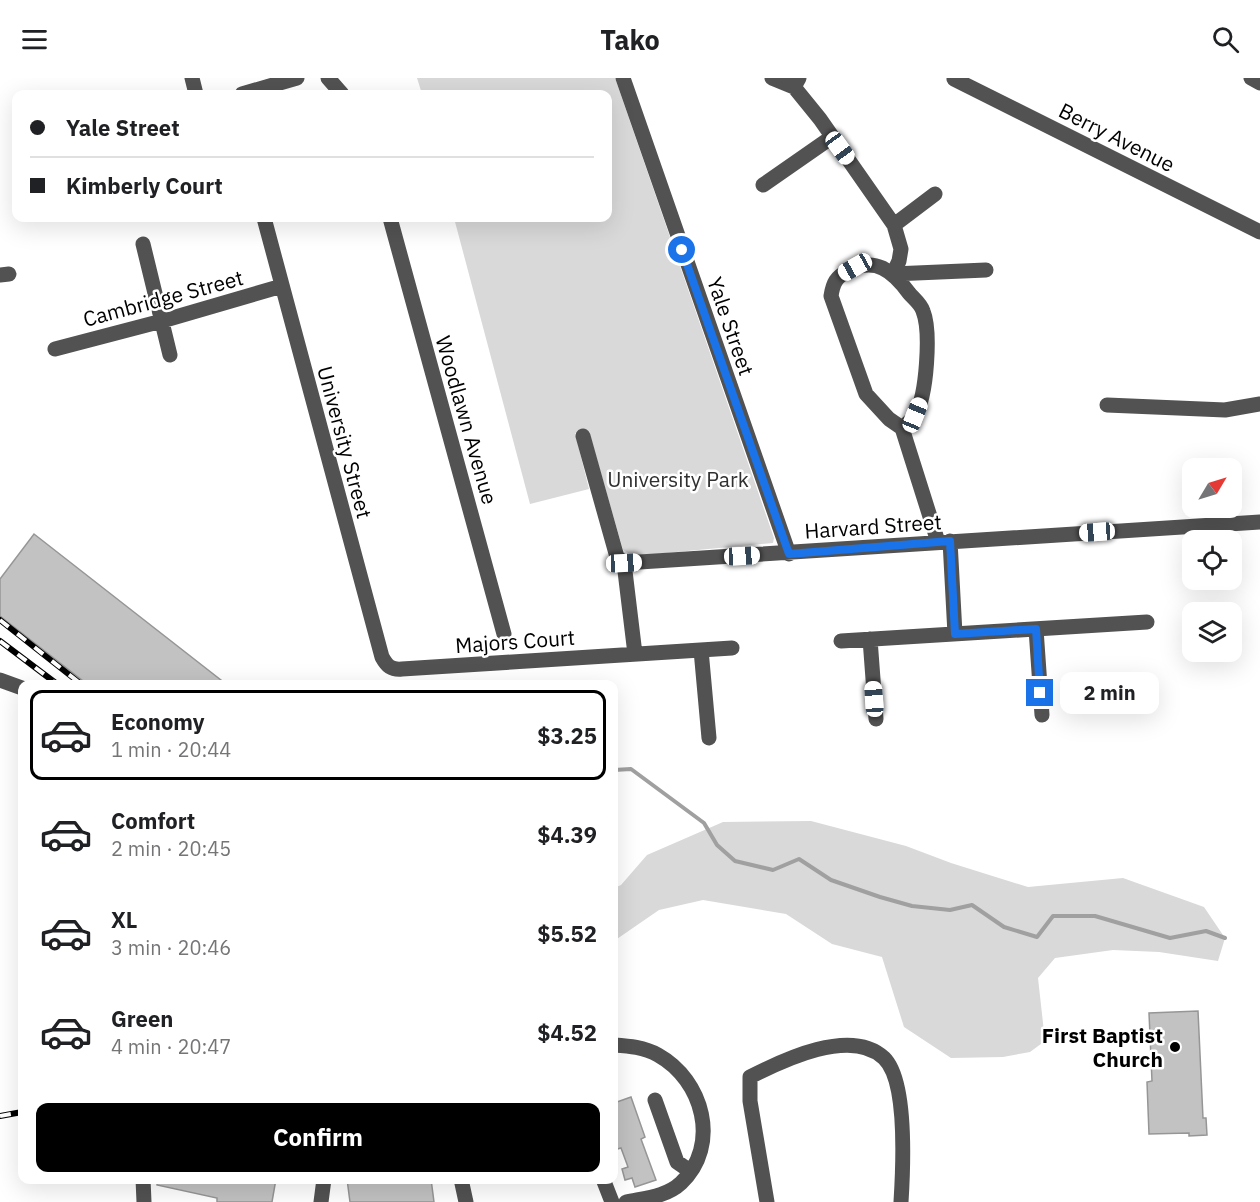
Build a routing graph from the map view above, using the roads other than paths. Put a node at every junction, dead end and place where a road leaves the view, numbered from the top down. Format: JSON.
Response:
{"nodes":[{"id":1,"x":297,"y":78,"type":"edge"},
{"id":2,"x":328,"y":78,"type":"edge"},
{"id":3,"x":623,"y":78,"type":"edge"},
{"id":4,"x":772,"y":78,"type":"edge"},
{"id":5,"x":1251,"y":78,"type":"edge"},
{"id":6,"x":954,"y":79,"type":"edge"},
{"id":7,"x":796,"y":83,"type":"edge"},
{"id":8,"x":1260,"y":83,"type":"edge"},
{"id":9,"x":256,"y":90,"type":"edge"},
{"id":10,"x":338,"y":90,"type":"edge"},
{"id":11,"x":832,"y":137,"type":"junction"},
{"id":12,"x":763,"y":185,"type":"dead end"},
{"id":13,"x":935,"y":194,"type":"dead end"},
{"id":14,"x":265,"y":222,"type":"edge"},
{"id":15,"x":391,"y":222,"type":"edge"},
{"id":16,"x":894,"y":225,"type":"junction"},
{"id":17,"x":1260,"y":232,"type":"edge"},
{"id":18,"x":143,"y":244,"type":"dead end"},
{"id":19,"x":986,"y":270,"type":"dead end"},
{"id":20,"x":893,"y":274,"type":"junction"},
{"id":21,"x":282,"y":286,"type":"junction"},
{"id":22,"x":162,"y":321,"type":"junction"},
{"id":23,"x":55,"y":349,"type":"dead end"},
{"id":24,"x":170,"y":355,"type":"dead end"},
{"id":25,"x":1260,"y":404,"type":"edge"},
{"id":26,"x":1107,"y":405,"type":"dead end"},
{"id":27,"x":902,"y":428,"type":"junction"},
{"id":28,"x":583,"y":436,"type":"dead end"},
{"id":29,"x":1260,"y":522,"type":"edge"},
{"id":30,"x":944,"y":542,"type":"junction"},
{"id":31,"x":789,"y":554,"type":"junction"},
{"id":32,"x":624,"y":563,"type":"junction"},
{"id":33,"x":1147,"y":622,"type":"dead end"},
{"id":34,"x":1036,"y":629,"type":"junction"},
{"id":35,"x":504,"y":634,"type":"dead end"},
{"id":36,"x":955,"y":634,"type":"junction"},
{"id":37,"x":870,"y":639,"type":"junction"},
{"id":38,"x":842,"y":641,"type":"dead end"},
{"id":39,"x":732,"y":648,"type":"dead end"},
{"id":40,"x":701,"y":650,"type":"junction"},
{"id":41,"x":635,"y":654,"type":"junction"},
{"id":42,"x":397,"y":669,"type":"joint"},
{"id":43,"x":0,"y":680,"type":"edge"},
{"id":44,"x":18,"y":687,"type":"edge"},
{"id":45,"x":1042,"y":715,"type":"dead end"},
{"id":46,"x":876,"y":719,"type":"dead end"},
{"id":47,"x":709,"y":738,"type":"dead end"},
{"id":48,"x":618,"y":1045,"type":"edge"},
{"id":49,"x":655,"y":1100,"type":"dead end"},
{"id":50,"x":690,"y":1171,"type":"junction"},
{"id":51,"x":143,"y":1184,"type":"edge"},
{"id":52,"x":323,"y":1184,"type":"edge"},
{"id":53,"x":462,"y":1184,"type":"edge"},
{"id":54,"x":605,"y":1184,"type":"edge"},
{"id":55,"x":144,"y":1202,"type":"edge"},
{"id":56,"x":321,"y":1202,"type":"edge"},
{"id":57,"x":466,"y":1202,"type":"edge"},
{"id":58,"x":612,"y":1202,"type":"edge"},
{"id":59,"x":626,"y":1202,"type":"edge"},
{"id":60,"x":767,"y":1202,"type":"edge"},
{"id":61,"x":901,"y":1202,"type":"edge"}],
"edges":[{"from":1,"to":9,"type":"street"},
{"from":2,"to":10,"type":"street"},
{"from":3,"to":31,"type":"street","name":"Yale Street"},
{"from":4,"to":7,"type":"street"},
{"from":5,"to":8,"type":"street"},
{"from":6,"to":17,"type":"street","name":"Berry Avenue"},
{"from":7,"to":11,"type":"street"},
{"from":11,"to":12,"type":"street"},
{"from":11,"to":16,"type":"street"},
{"from":13,"to":16,"type":"street"},
{"from":14,"to":21,"type":"street","name":"University Street"},
{"from":15,"to":35,"type":"street","name":"Woodlawn Avenue"},
{"from":16,"to":20,"type":"street"},
{"from":18,"to":22,"type":"street"},
{"from":19,"to":20,"type":"street"},
{"from":20,"to":27,"type":"street"},
{"from":20,"to":27,"type":"street"},
{"from":21,"to":22,"type":"street","name":"Cambridge Street"},
{"from":21,"to":42,"type":"street","name":"University Street"},
{"from":22,"to":23,"type":"street","name":"Cambridge Street"},
{"from":22,"to":24,"type":"street"},
{"from":25,"to":26,"type":"street"},
{"from":27,"to":30,"type":"street"},
{"from":28,"to":32,"type":"street"},
{"from":29,"to":30,"type":"street","name":"Harvard Street"},
{"from":30,"to":31,"type":"street","name":"Harvard Street"},
{"from":30,"to":36,"type":"street"},
{"from":31,"to":32,"type":"street","name":"Harvard Street"},
{"from":32,"to":41,"type":"street"},
{"from":33,"to":34,"type":"street"},
{"from":34,"to":36,"type":"street"},
{"from":34,"to":45,"type":"street"},
{"from":36,"to":37,"type":"street"},
{"from":37,"to":38,"type":"street"},
{"from":37,"to":46,"type":"street"},
{"from":39,"to":40,"type":"street","name":"Majors Court"},
{"from":40,"to":41,"type":"street","name":"Majors Court"},
{"from":40,"to":47,"type":"street"},
{"from":41,"to":42,"type":"street","name":"Majors Court"},
{"from":43,"to":44,"type":"street"},
{"from":48,"to":50,"type":"street"},
{"from":49,"to":50,"type":"street"},
{"from":50,"to":59,"type":"street"},
{"from":51,"to":55,"type":"street"},
{"from":52,"to":56,"type":"street"},
{"from":53,"to":57,"type":"street"},
{"from":54,"to":58,"type":"street"},
{"from":60,"to":61,"type":"street"}]}
